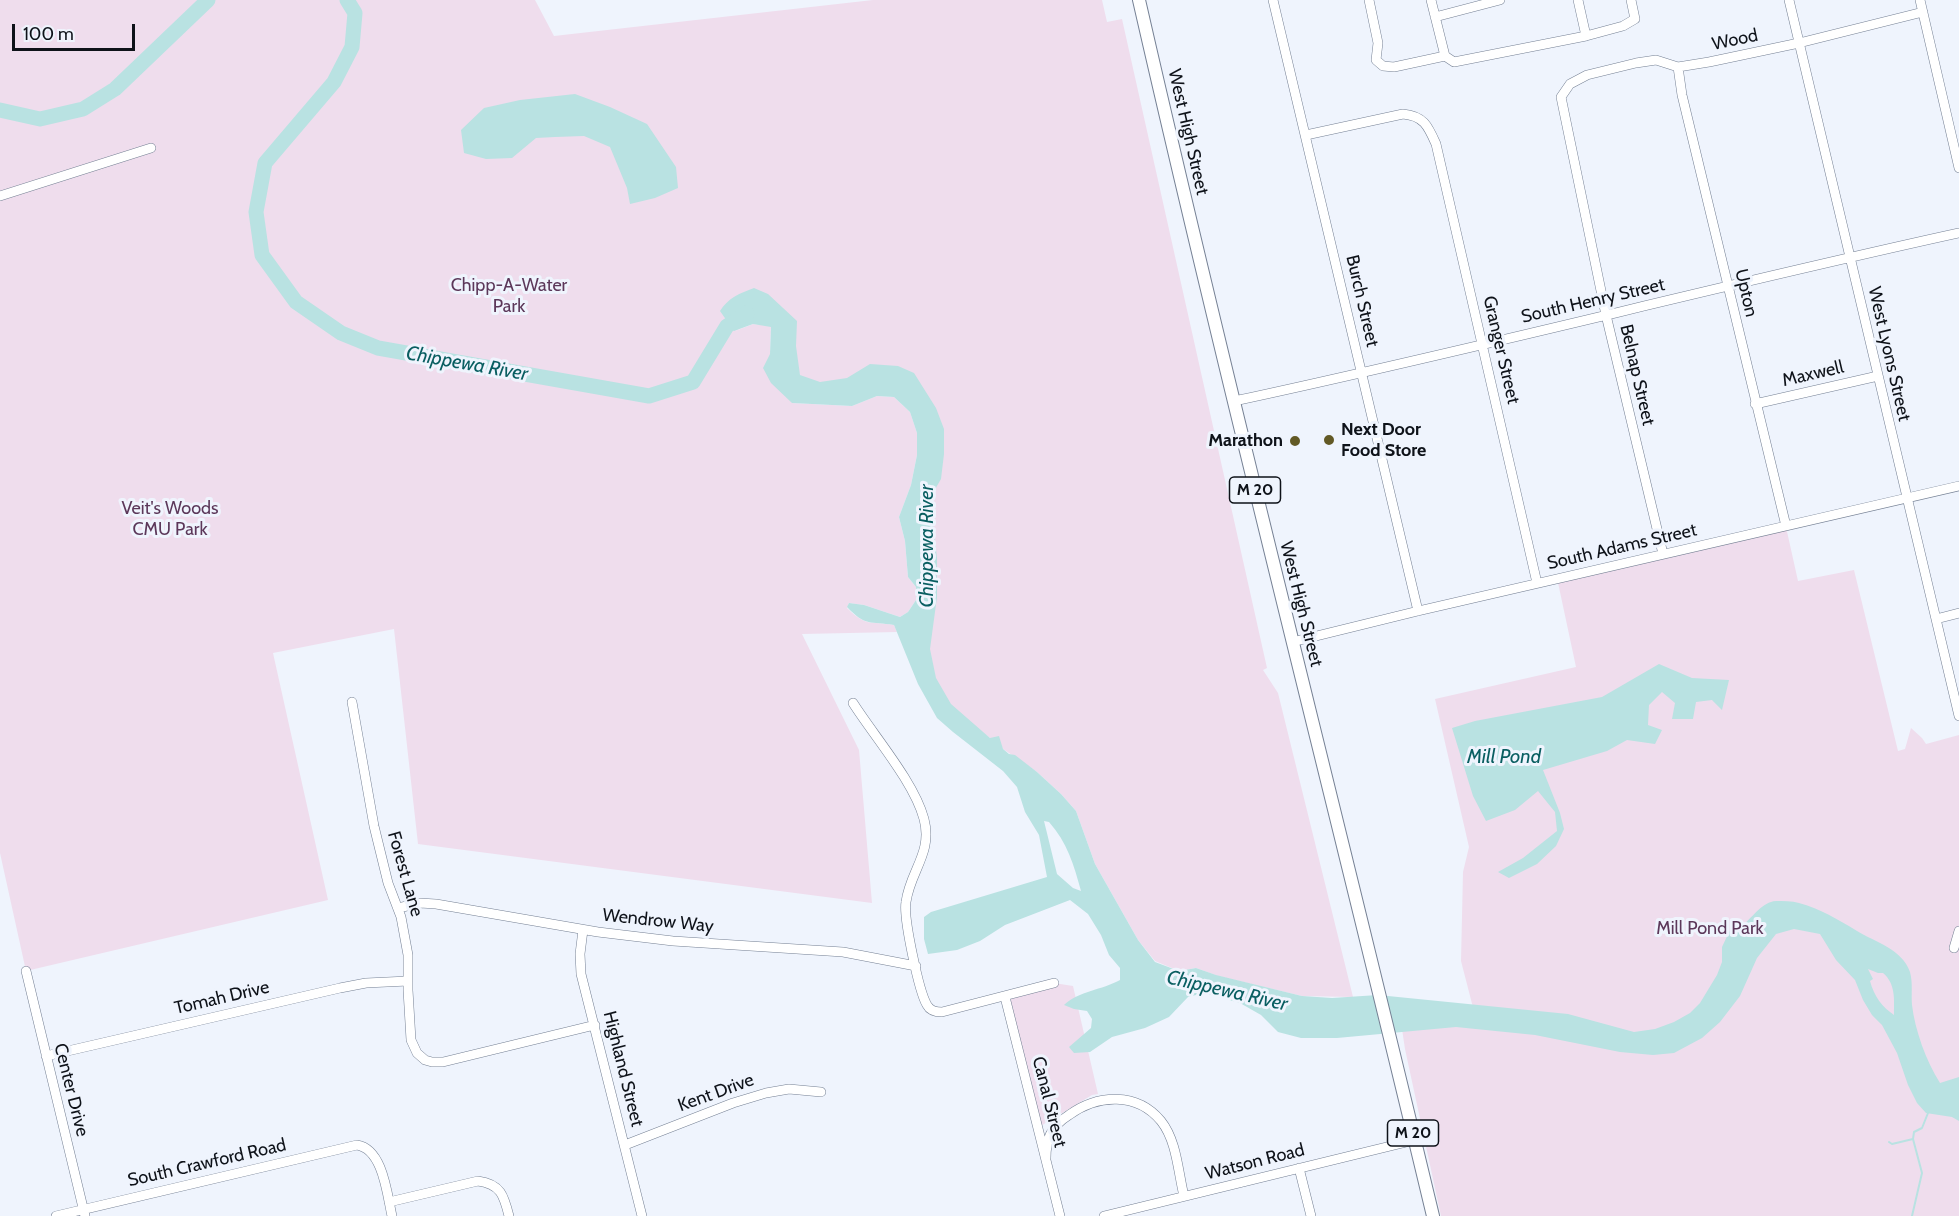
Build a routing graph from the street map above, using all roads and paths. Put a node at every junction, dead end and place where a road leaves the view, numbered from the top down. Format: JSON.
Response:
{"nodes":[{"id":1,"x":1139,"y":0,"type":"edge"},
{"id":2,"x":1273,"y":0,"type":"edge"},
{"id":3,"x":1368,"y":0,"type":"edge"},
{"id":4,"x":1431,"y":0,"type":"edge"},
{"id":5,"x":1500,"y":0,"type":"edge"},
{"id":6,"x":1578,"y":0,"type":"edge"},
{"id":7,"x":1631,"y":0,"type":"edge"},
{"id":8,"x":1789,"y":0,"type":"edge"},
{"id":9,"x":1920,"y":0,"type":"edge"},
{"id":10,"x":1923,"y":12,"type":"junction"},
{"id":11,"x":1435,"y":16,"type":"junction"},
{"id":12,"x":1586,"y":36,"type":"junction"},
{"id":13,"x":1799,"y":43,"type":"junction"},
{"id":14,"x":1445,"y":56,"type":"junction"},
{"id":15,"x":1678,"y":67,"type":"junction"},
{"id":16,"x":1561,"y":97,"type":"joint"},
{"id":17,"x":1306,"y":135,"type":"junction"},
{"id":18,"x":151,"y":148,"type":"dead end"},
{"id":19,"x":1959,"y":168,"type":"edge"},
{"id":20,"x":0,"y":196,"type":"edge"},
{"id":21,"x":1959,"y":233,"type":"edge"},
{"id":22,"x":1849,"y":257,"type":"junction"},
{"id":23,"x":1727,"y":285,"type":"junction"},
{"id":24,"x":1606,"y":315,"type":"junction"},
{"id":25,"x":1482,"y":344,"type":"junction"},
{"id":26,"x":1363,"y":374,"type":"junction"},
{"id":27,"x":1878,"y":376,"type":"junction"},
{"id":28,"x":1234,"y":401,"type":"junction"},
{"id":29,"x":1755,"y":404,"type":"junction"},
{"id":30,"x":1959,"y":486,"type":"edge"},
{"id":31,"x":1906,"y":498,"type":"junction"},
{"id":32,"x":1786,"y":526,"type":"junction"},
{"id":33,"x":1663,"y":554,"type":"junction"},
{"id":34,"x":1537,"y":583,"type":"junction"},
{"id":35,"x":1418,"y":611,"type":"junction"},
{"id":36,"x":1959,"y":613,"type":"edge"},
{"id":37,"x":1936,"y":619,"type":"junction"},
{"id":38,"x":1292,"y":642,"type":"junction"},
{"id":39,"x":352,"y":702,"type":"dead end"},
{"id":40,"x":853,"y":703,"type":"dead end"},
{"id":41,"x":1959,"y":716,"type":"edge"},
{"id":42,"x":398,"y":908,"type":"junction"},
{"id":43,"x":583,"y":930,"type":"junction"},
{"id":44,"x":1959,"y":931,"type":"edge"},
{"id":45,"x":1954,"y":948,"type":"dead end"},
{"id":46,"x":916,"y":966,"type":"junction"},
{"id":47,"x":26,"y":971,"type":"dead end"},
{"id":48,"x":408,"y":981,"type":"junction"},
{"id":49,"x":1054,"y":983,"type":"dead end"},
{"id":50,"x":1005,"y":997,"type":"junction"},
{"id":51,"x":595,"y":1025,"type":"junction"},
{"id":52,"x":46,"y":1056,"type":"junction"},
{"id":53,"x":821,"y":1092,"type":"dead end"},
{"id":54,"x":1415,"y":1140,"type":"junction"},
{"id":55,"x":625,"y":1145,"type":"junction"},
{"id":56,"x":1046,"y":1158,"type":"junction"},
{"id":57,"x":1299,"y":1167,"type":"junction"},
{"id":58,"x":1184,"y":1196,"type":"junction"},
{"id":59,"x":389,"y":1202,"type":"junction"},
{"id":60,"x":84,"y":1213,"type":"edge"},
{"id":61,"x":56,"y":1216,"type":"edge"},
{"id":62,"x":392,"y":1216,"type":"edge"},
{"id":63,"x":509,"y":1216,"type":"edge"},
{"id":64,"x":642,"y":1216,"type":"edge"},
{"id":65,"x":1060,"y":1216,"type":"edge"},
{"id":66,"x":1104,"y":1216,"type":"edge"},
{"id":67,"x":1311,"y":1216,"type":"edge"},
{"id":68,"x":1433,"y":1216,"type":"edge"}],
"edges":[{"from":1,"to":28,"type":"main road","name":"West High Street","number":"M 20"},
{"from":2,"to":17,"type":"street","name":"Burch Street"},
{"from":3,"to":14,"type":"street"},
{"from":4,"to":11,"type":"street"},
{"from":5,"to":11,"type":"street"},
{"from":6,"to":12,"type":"street"},
{"from":7,"to":12,"type":"street"},
{"from":8,"to":13,"type":"street","name":"West Lyons Street"},
{"from":9,"to":10,"type":"street"},
{"from":10,"to":13,"type":"street","name":"Wood"},
{"from":10,"to":19,"type":"street"},
{"from":11,"to":14,"type":"street"},
{"from":12,"to":14,"type":"street"},
{"from":13,"to":15,"type":"street","name":"Wood"},
{"from":13,"to":22,"type":"street","name":"West Lyons Street"},
{"from":15,"to":16,"type":"street","name":"Wood"},
{"from":15,"to":23,"type":"street","name":"Upton"},
{"from":16,"to":24,"type":"street","name":"Belnap Street"},
{"from":17,"to":25,"type":"street","name":"Granger Street"},
{"from":17,"to":26,"type":"street","name":"Burch Street"},
{"from":18,"to":20,"type":"street"},
{"from":21,"to":22,"type":"street","name":"South Henry Street"},
{"from":22,"to":23,"type":"street","name":"South Henry Street"},
{"from":22,"to":27,"type":"street","name":"West Lyons Street"},
{"from":23,"to":24,"type":"street","name":"South Henry Street"},
{"from":23,"to":29,"type":"street","name":"Upton"},
{"from":24,"to":25,"type":"street","name":"South Henry Street"},
{"from":24,"to":33,"type":"street","name":"Belnap Street"},
{"from":25,"to":26,"type":"street","name":"South Henry Street"},
{"from":25,"to":34,"type":"street","name":"Granger Street"},
{"from":26,"to":28,"type":"street","name":"South Henry Street"},
{"from":26,"to":35,"type":"street","name":"Burch Street"},
{"from":27,"to":29,"type":"street","name":"Maxwell"},
{"from":27,"to":31,"type":"street","name":"West Lyons Street"},
{"from":28,"to":38,"type":"main road","name":"West High Street","number":"M 20"},
{"from":29,"to":32,"type":"street","name":"Upton"},
{"from":30,"to":31,"type":"street","name":"South Adams Street"},
{"from":31,"to":32,"type":"street","name":"South Adams Street"},
{"from":31,"to":37,"type":"street","name":"West Lyons Street"},
{"from":32,"to":33,"type":"street","name":"South Adams Street"},
{"from":33,"to":34,"type":"street","name":"South Adams Street"},
{"from":34,"to":35,"type":"street","name":"South Adams Street"},
{"from":35,"to":38,"type":"street","name":"South Adams Street"},
{"from":36,"to":37,"type":"street"},
{"from":37,"to":41,"type":"street","name":"West Lyons Street"},
{"from":38,"to":54,"type":"main road","name":"West High Street","number":"M 20"},
{"from":39,"to":42,"type":"street","name":"Forest Lane"},
{"from":40,"to":46,"type":"street"},
{"from":42,"to":43,"type":"street","name":"Wendrow Way"},
{"from":42,"to":48,"type":"street","name":"Forest Lane"},
{"from":43,"to":46,"type":"street","name":"Wendrow Way"},
{"from":43,"to":51,"type":"street","name":"Highland Street"},
{"from":44,"to":45,"type":"street"},
{"from":46,"to":50,"type":"street"},
{"from":47,"to":52,"type":"street","name":"Center Drive"},
{"from":48,"to":51,"type":"street","name":"Forest Lane"},
{"from":48,"to":52,"type":"street","name":"Tomah Drive"},
{"from":49,"to":50,"type":"street"},
{"from":50,"to":56,"type":"street","name":"Canal Street"},
{"from":51,"to":55,"type":"street","name":"Highland Street"},
{"from":52,"to":60,"type":"street","name":"Center Drive"},
{"from":53,"to":55,"type":"street","name":"Kent Drive"},
{"from":54,"to":57,"type":"street","name":"Watson Road"},
{"from":54,"to":68,"type":"main road","name":"West High Street","number":"M 20"},
{"from":55,"to":64,"type":"street","name":"Highland Street"},
{"from":56,"to":58,"type":"street"},
{"from":56,"to":65,"type":"street","name":"Canal Street"},
{"from":57,"to":58,"type":"street","name":"Watson Road"},
{"from":57,"to":67,"type":"street"},
{"from":58,"to":66,"type":"street","name":"Watson Road"},
{"from":59,"to":60,"type":"street","name":"South Crawford Road"},
{"from":59,"to":62,"type":"street"},
{"from":59,"to":63,"type":"street"},
{"from":60,"to":61,"type":"street","name":"South Crawford Road"}]}
